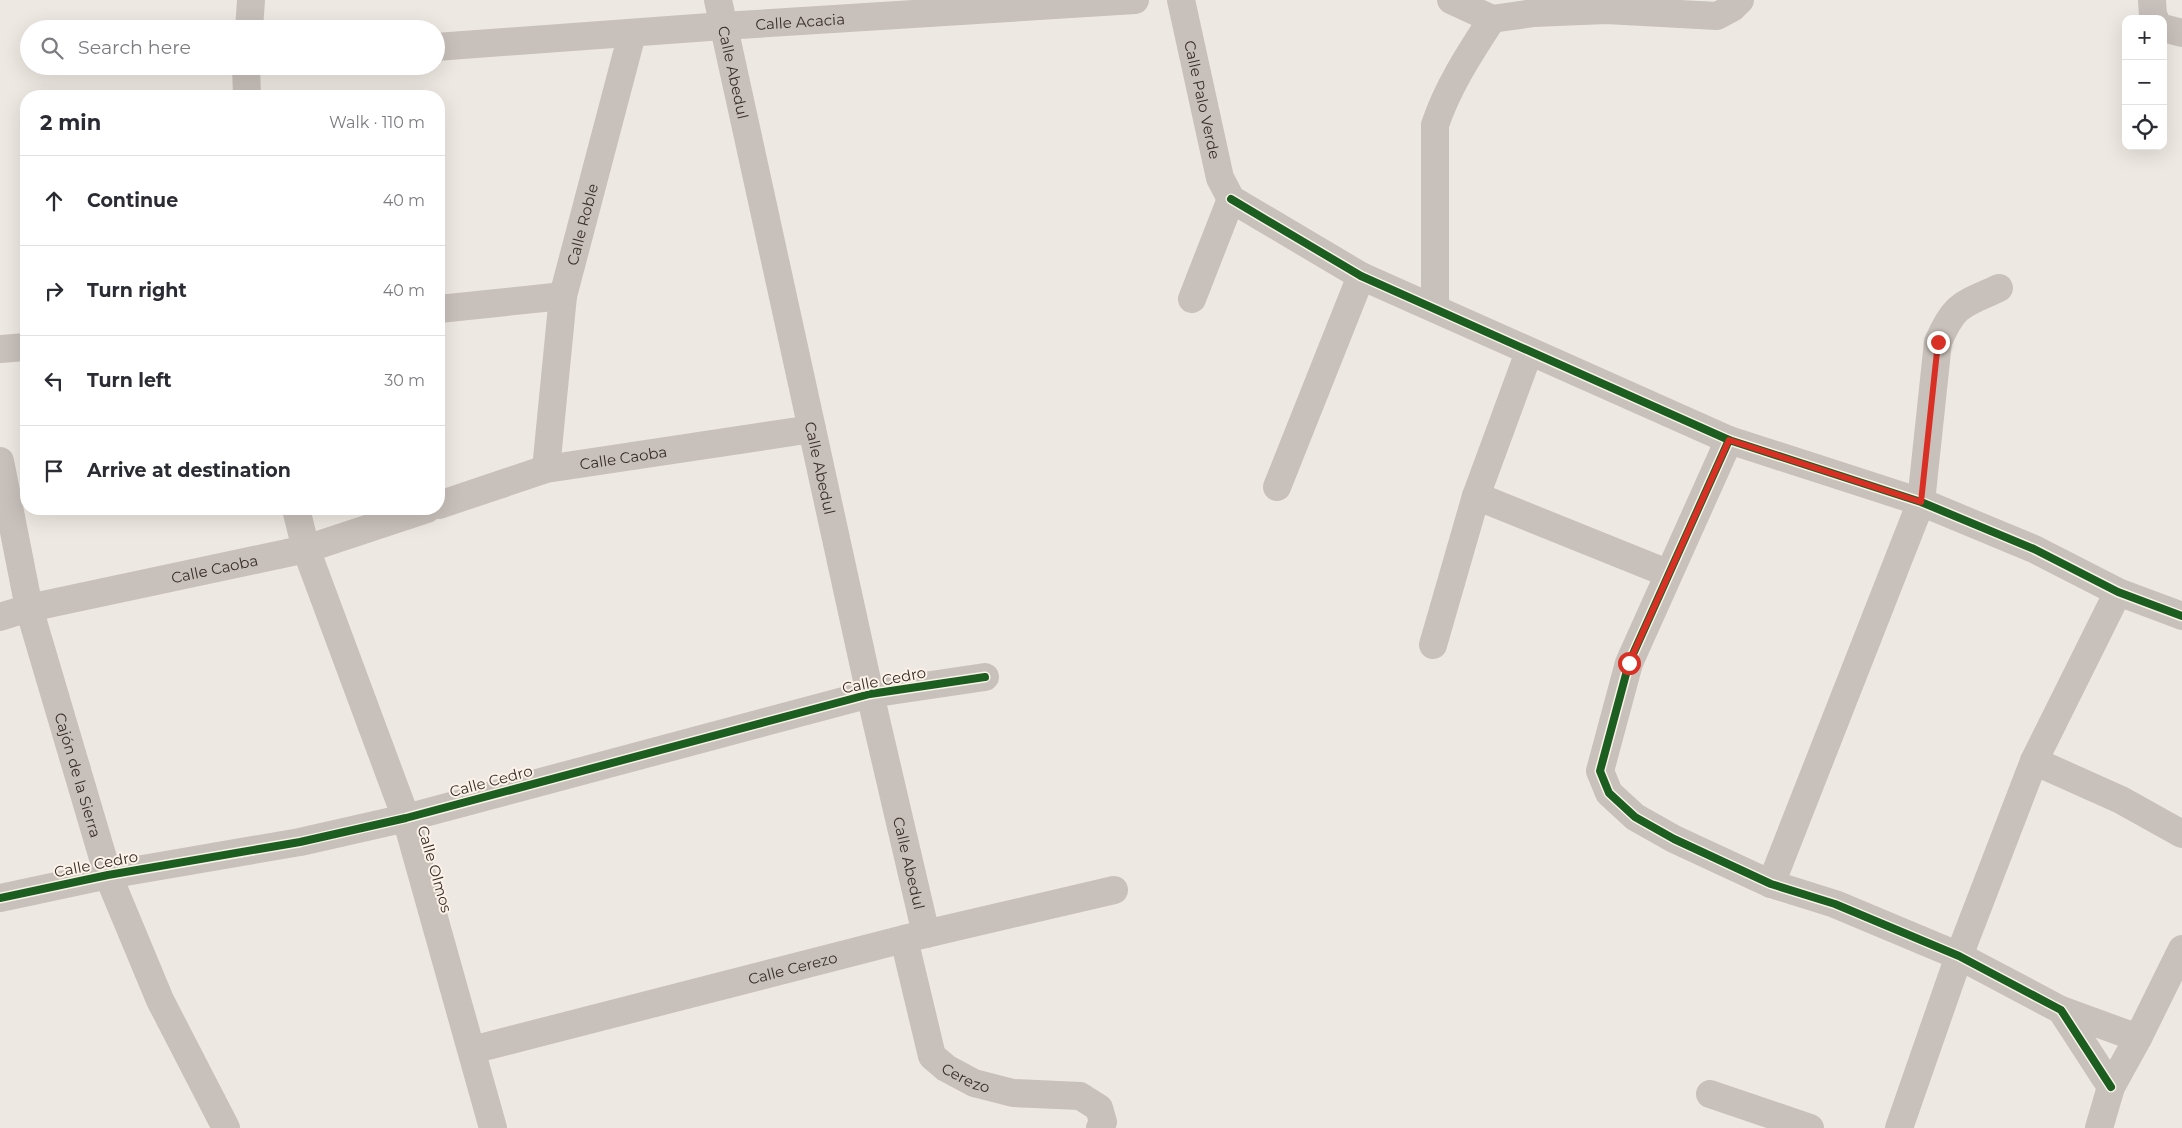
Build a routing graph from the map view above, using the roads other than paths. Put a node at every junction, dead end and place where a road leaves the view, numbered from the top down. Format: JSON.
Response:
{"nodes":[{"id":1,"x":251,"y":0,"type":"edge"},
{"id":2,"x":1135,"y":0,"type":"edge"},
{"id":3,"x":1181,"y":0,"type":"edge"},
{"id":4,"x":1451,"y":0,"type":"edge"},
{"id":5,"x":1740,"y":0,"type":"edge"},
{"id":6,"x":2152,"y":0,"type":"edge"},
{"id":7,"x":720,"y":13,"type":"edge"},
{"id":8,"x":2154,"y":15,"type":"edge"},
{"id":9,"x":1492,"y":19,"type":"junction"},
{"id":10,"x":250,"y":20,"type":"edge"},
{"id":11,"x":2167,"y":29,"type":"edge"},
{"id":12,"x":2182,"y":33,"type":"edge"},
{"id":13,"x":632,"y":34,"type":"junction"},
{"id":14,"x":445,"y":46,"type":"edge"},
{"id":15,"x":246,"y":75,"type":"edge"},
{"id":16,"x":247,"y":90,"type":"edge"},
{"id":17,"x":1231,"y":199,"type":"junction"},
{"id":18,"x":1361,"y":276,"type":"junction"},
{"id":19,"x":1999,"y":288,"type":"dead end"},
{"id":20,"x":563,"y":296,"type":"junction"},
{"id":21,"x":1192,"y":299,"type":"dead end"},
{"id":22,"x":445,"y":308,"type":"edge"},
{"id":23,"x":1436,"y":308,"type":"junction"},
{"id":24,"x":20,"y":347,"type":"edge"},
{"id":25,"x":0,"y":349,"type":"edge"},
{"id":26,"x":1529,"y":352,"type":"junction"},
{"id":27,"x":812,"y":429,"type":"junction"},
{"id":28,"x":1729,"y":440,"type":"junction"},
{"id":29,"x":0,"y":461,"type":"edge"},
{"id":30,"x":546,"y":469,"type":"junction"},
{"id":31,"x":1278,"y":487,"type":"dead end"},
{"id":32,"x":1476,"y":496,"type":"junction"},
{"id":33,"x":1921,"y":502,"type":"junction"},
{"id":34,"x":445,"y":503,"type":"edge"},
{"id":35,"x":298,"y":515,"type":"edge"},
{"id":36,"x":409,"y":515,"type":"edge"},
{"id":37,"x":306,"y":549,"type":"junction"},
{"id":38,"x":1667,"y":573,"type":"junction"},
{"id":39,"x":2118,"y":592,"type":"junction"},
{"id":40,"x":29,"y":608,"type":"junction"},
{"id":41,"x":2182,"y":616,"type":"edge"},
{"id":42,"x":0,"y":617,"type":"edge"},
{"id":43,"x":1433,"y":645,"type":"dead end"},
{"id":44,"x":985,"y":676,"type":"dead end"},
{"id":45,"x":870,"y":694,"type":"junction"},
{"id":46,"x":2034,"y":761,"type":"junction"},
{"id":47,"x":406,"y":818,"type":"junction"},
{"id":48,"x":2182,"y":834,"type":"edge"},
{"id":49,"x":108,"y":875,"type":"junction"},
{"id":50,"x":1771,"y":884,"type":"junction"},
{"id":51,"x":1114,"y":890,"type":"dead end"},
{"id":52,"x":0,"y":898,"type":"edge"},
{"id":53,"x":915,"y":936,"type":"junction"},
{"id":54,"x":2182,"y":949,"type":"edge"},
{"id":55,"x":1959,"y":956,"type":"junction"},
{"id":56,"x":2061,"y":1010,"type":"junction"},
{"id":57,"x":2138,"y":1038,"type":"junction"},
{"id":58,"x":472,"y":1050,"type":"junction"},
{"id":59,"x":2111,"y":1087,"type":"junction"},
{"id":60,"x":1710,"y":1094,"type":"dead end"},
{"id":61,"x":226,"y":1128,"type":"edge"},
{"id":62,"x":493,"y":1128,"type":"edge"},
{"id":63,"x":1100,"y":1128,"type":"edge"},
{"id":64,"x":1810,"y":1128,"type":"edge"},
{"id":65,"x":1898,"y":1128,"type":"edge"},
{"id":66,"x":2099,"y":1128,"type":"edge"}],
"edges":[{"from":1,"to":10,"type":"street"},
{"from":2,"to":7,"type":"street","name":"Calle Acacia"},
{"from":3,"to":17,"type":"street","name":"Calle Palo Verde"},
{"from":4,"to":9,"type":"street"},
{"from":5,"to":9,"type":"street"},
{"from":6,"to":8,"type":"street"},
{"from":7,"to":13,"type":"street","name":"Calle Acacia"},
{"from":7,"to":27,"type":"street","name":"Calle Abedul"},
{"from":9,"to":23,"type":"street"},
{"from":11,"to":12,"type":"street"},
{"from":13,"to":14,"type":"street","name":"Calle Acacia"},
{"from":13,"to":20,"type":"street","name":"Calle Roble"},
{"from":15,"to":16,"type":"street"},
{"from":17,"to":18,"type":"street"},
{"from":17,"to":21,"type":"street"},
{"from":18,"to":23,"type":"street"},
{"from":18,"to":31,"type":"street"},
{"from":19,"to":33,"type":"street"},
{"from":20,"to":22,"type":"street"},
{"from":20,"to":30,"type":"street","name":"Calle Roble"},
{"from":23,"to":26,"type":"street"},
{"from":24,"to":25,"type":"street"},
{"from":26,"to":28,"type":"street"},
{"from":26,"to":32,"type":"street"},
{"from":27,"to":30,"type":"street","name":"Calle Caoba"},
{"from":27,"to":45,"type":"street","name":"Calle Abedul"},
{"from":28,"to":33,"type":"street"},
{"from":28,"to":38,"type":"street"},
{"from":29,"to":40,"type":"street","name":"Cajón de la Sierra"},
{"from":30,"to":34,"type":"street","name":"Calle Caoba"},
{"from":32,"to":38,"type":"street"},
{"from":32,"to":43,"type":"street"},
{"from":33,"to":39,"type":"street"},
{"from":33,"to":50,"type":"street"},
{"from":35,"to":37,"type":"street","name":"Calle Olmos"},
{"from":36,"to":37,"type":"street","name":"Calle Caoba"},
{"from":37,"to":40,"type":"street","name":"Calle Caoba"},
{"from":37,"to":47,"type":"street","name":"Calle Olmos"},
{"from":38,"to":50,"type":"street"},
{"from":39,"to":41,"type":"street"},
{"from":39,"to":46,"type":"street"},
{"from":40,"to":42,"type":"street","name":"Calle Caoba"},
{"from":40,"to":49,"type":"street","name":"Cajón de la Sierra"},
{"from":44,"to":45,"type":"street","name":"Calle Cedro"},
{"from":45,"to":47,"type":"street","name":"Calle Cedro"},
{"from":45,"to":53,"type":"street","name":"Calle Abedul"},
{"from":46,"to":48,"type":"street"},
{"from":46,"to":55,"type":"street"},
{"from":47,"to":49,"type":"street","name":"Calle Cedro"},
{"from":47,"to":58,"type":"street","name":"Calle Olmos"},
{"from":49,"to":52,"type":"street","name":"Calle Cedro"},
{"from":49,"to":61,"type":"street","name":"Cajón de la Sierra"},
{"from":50,"to":55,"type":"street"},
{"from":51,"to":53,"type":"street","name":"Calle Cerezo"},
{"from":53,"to":58,"type":"street","name":"Calle Cerezo"},
{"from":53,"to":63,"type":"street","name":"Cerezo"},
{"from":54,"to":57,"type":"street"},
{"from":55,"to":56,"type":"street"},
{"from":55,"to":65,"type":"street"},
{"from":56,"to":57,"type":"street"},
{"from":56,"to":59,"type":"street"},
{"from":57,"to":59,"type":"street"},
{"from":58,"to":62,"type":"street","name":"Calle Olmos"},
{"from":59,"to":66,"type":"street"},
{"from":60,"to":64,"type":"street"}]}
